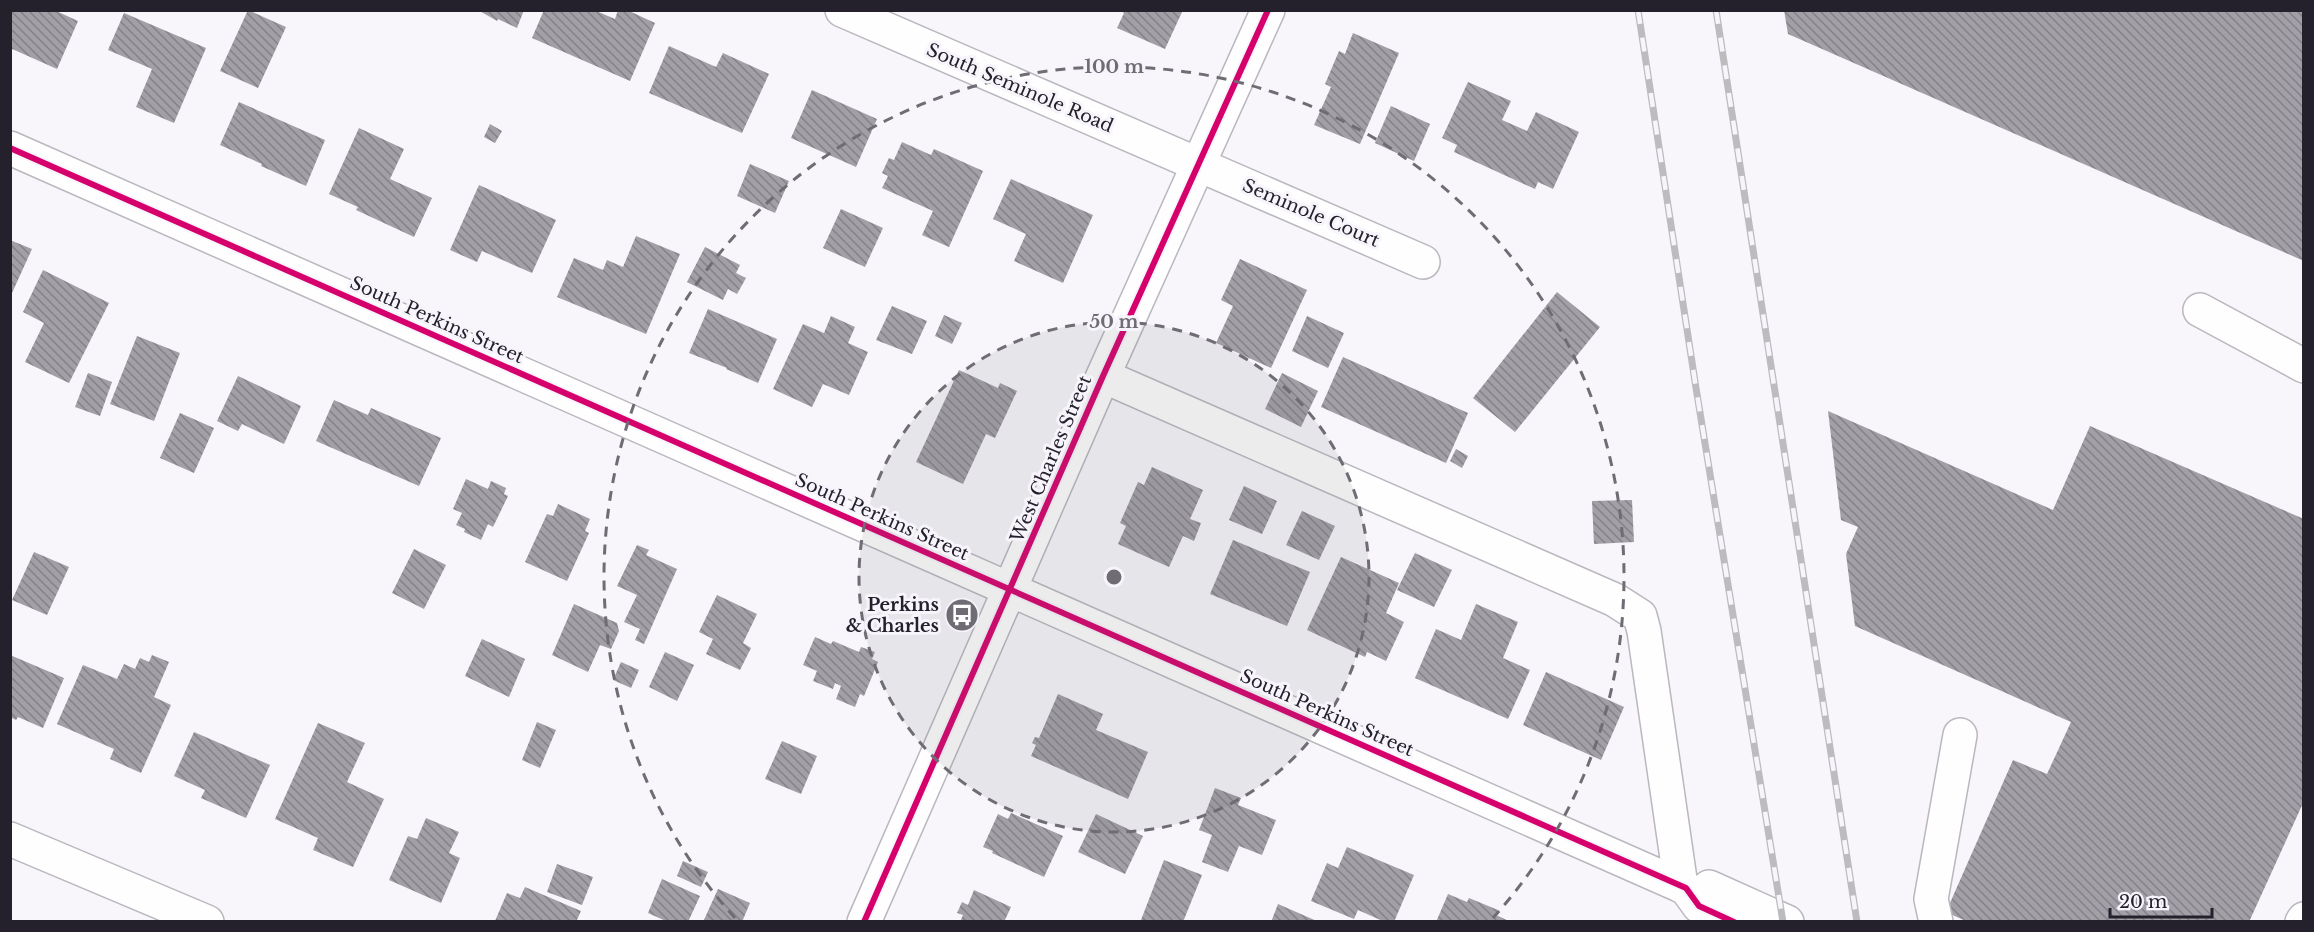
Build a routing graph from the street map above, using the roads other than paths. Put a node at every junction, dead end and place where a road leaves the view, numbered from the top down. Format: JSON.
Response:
{"nodes":[{"id":1,"x":842,"y":10,"type":"edge"},
{"id":2,"x":1268,"y":10,"type":"edge"},
{"id":3,"x":10,"y":148,"type":"edge"},
{"id":4,"x":1198,"y":165,"type":"junction"},
{"id":5,"x":1423,"y":262,"type":"dead end"},
{"id":6,"x":2200,"y":310,"type":"dead end"},
{"id":7,"x":2304,"y":366,"type":"edge"},
{"id":8,"x":1103,"y":376,"type":"junction"},
{"id":9,"x":1011,"y":590,"type":"junction"},
{"id":10,"x":1960,"y":735,"type":"dead end"},
{"id":11,"x":10,"y":839,"type":"edge"},
{"id":12,"x":1683,"y":887,"type":"junction"},
{"id":13,"x":207,"y":921,"type":"edge"},
{"id":14,"x":864,"y":921,"type":"edge"},
{"id":15,"x":1734,"y":921,"type":"edge"},
{"id":16,"x":1788,"y":921,"type":"edge"},
{"id":17,"x":1936,"y":921,"type":"edge"}],
"edges":[{"from":1,"to":4,"type":"street","name":"South Seminole Road"},
{"from":2,"to":4,"type":"street","name":"West Charles Street"},
{"from":3,"to":9,"type":"street","name":"South Perkins Street"},
{"from":4,"to":5,"type":"street","name":"Seminole Court"},
{"from":4,"to":8,"type":"street","name":"West Charles Street"},
{"from":6,"to":7,"type":"street"},
{"from":8,"to":9,"type":"street","name":"West Charles Street"},
{"from":8,"to":12,"type":"street"},
{"from":9,"to":12,"type":"street","name":"South Perkins Street"},
{"from":9,"to":14,"type":"street","name":"West Charles Street"},
{"from":10,"to":17,"type":"street"},
{"from":11,"to":13,"type":"street"},
{"from":12,"to":15,"type":"street","name":"South Perkins Street"},
{"from":12,"to":16,"type":"street","name":"South Perkins Street"}]}
